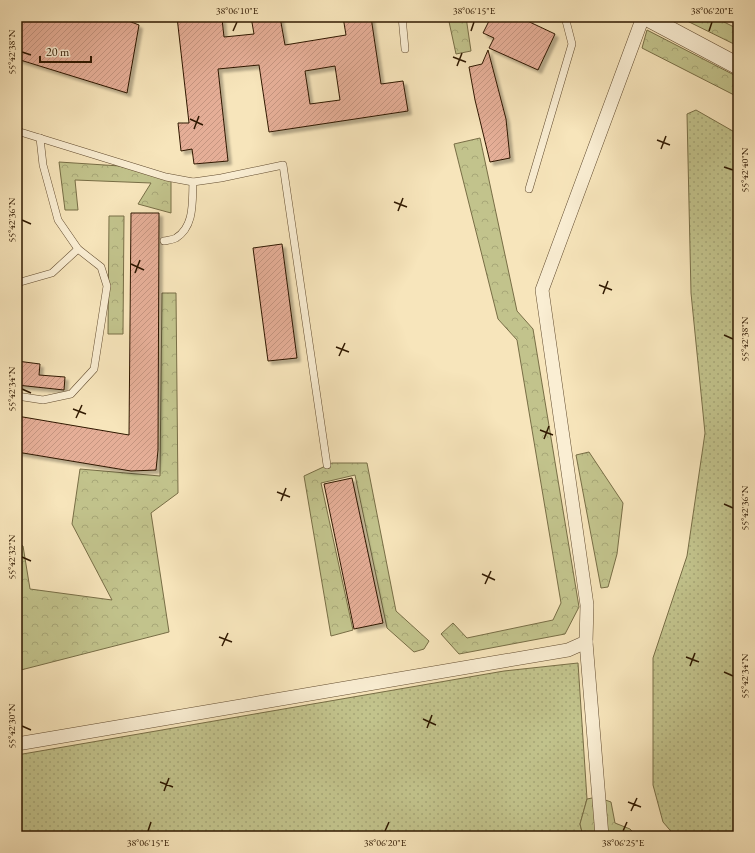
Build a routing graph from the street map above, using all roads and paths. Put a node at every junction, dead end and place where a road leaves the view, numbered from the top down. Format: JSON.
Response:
{"nodes":[{"id":1,"x":402,"y":17,"type":"edge"},
{"id":2,"x":565,"y":17,"type":"edge"},
{"id":3,"x":644,"y":17,"type":"edge"},
{"id":4,"x":405,"y":49,"type":"dead end"},
{"id":5,"x":738,"y":66,"type":"edge"},
{"id":6,"x":17,"y":131,"type":"edge"},
{"id":7,"x":40,"y":138,"type":"junction"},
{"id":8,"x":193,"y":182,"type":"junction"},
{"id":9,"x":529,"y":189,"type":"dead end"},
{"id":10,"x":164,"y":241,"type":"dead end"},
{"id":11,"x":78,"y":250,"type":"junction"},
{"id":12,"x":17,"y":283,"type":"edge"},
{"id":13,"x":17,"y":396,"type":"edge"},
{"id":14,"x":327,"y":465,"type":"dead end"},
{"id":15,"x":586,"y":642,"type":"junction"},
{"id":16,"x":17,"y":744,"type":"edge"},
{"id":17,"x":602,"y":836,"type":"edge"}],
"edges":[{"from":1,"to":4,"type":"lane"},
{"from":2,"to":9,"type":"lane"},
{"from":3,"to":5,"type":"street"},
{"from":3,"to":15,"type":"street"},
{"from":6,"to":7,"type":"lane"},
{"from":7,"to":8,"type":"lane"},
{"from":7,"to":11,"type":"lane"},
{"from":8,"to":10,"type":"lane"},
{"from":8,"to":14,"type":"lane"},
{"from":11,"to":12,"type":"lane"},
{"from":11,"to":13,"type":"lane"},
{"from":15,"to":16,"type":"street"},
{"from":15,"to":17,"type":"street"}]}
